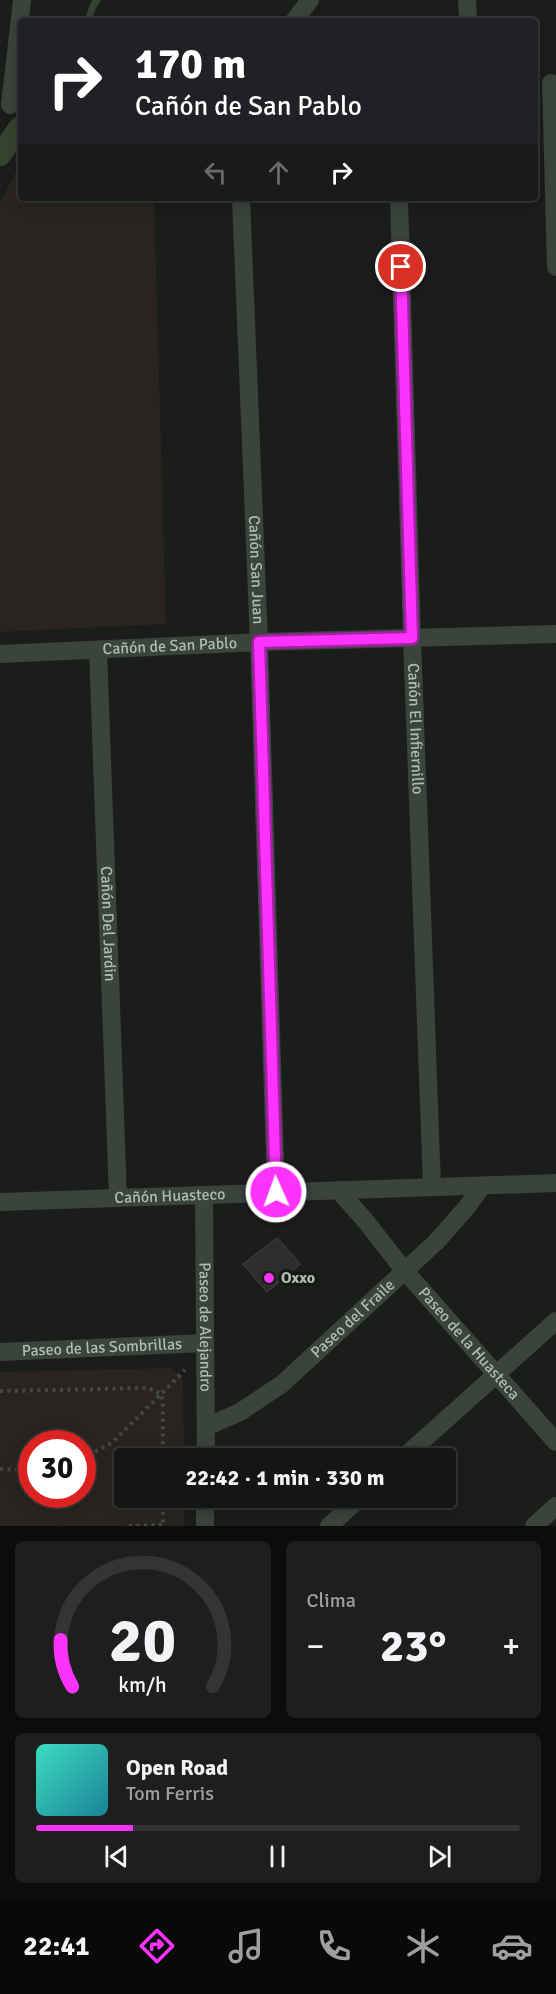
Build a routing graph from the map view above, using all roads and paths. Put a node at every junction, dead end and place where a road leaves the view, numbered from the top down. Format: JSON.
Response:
{"nodes":[{"id":1,"x":22,"y":0,"type":"edge"},
{"id":2,"x":310,"y":0,"type":"edge"},
{"id":3,"x":467,"y":0,"type":"edge"},
{"id":4,"x":20,"y":18,"type":"edge"},
{"id":5,"x":296,"y":18,"type":"edge"},
{"id":6,"x":468,"y":18,"type":"edge"},
{"id":7,"x":18,"y":35,"type":"edge"},
{"id":8,"x":548,"y":83,"type":"edge"},
{"id":9,"x":10,"y":105,"type":"edge"},
{"id":10,"x":241,"y":201,"type":"edge"},
{"id":11,"x":399,"y":201,"type":"edge"},
{"id":12,"x":556,"y":267,"type":"edge"},
{"id":13,"x":556,"y":634,"type":"edge"},
{"id":14,"x":412,"y":638,"type":"junction"},
{"id":15,"x":259,"y":642,"type":"junction"},
{"id":16,"x":98,"y":651,"type":"junction"},
{"id":17,"x":0,"y":654,"type":"edge"},
{"id":18,"x":556,"y":1183,"type":"edge"},
{"id":19,"x":482,"y":1186,"type":"junction"},
{"id":20,"x":432,"y":1187,"type":"junction"},
{"id":21,"x":338,"y":1190,"type":"junction"},
{"id":22,"x":276,"y":1192,"type":"junction"},
{"id":23,"x":204,"y":1195,"type":"junction"},
{"id":24,"x":118,"y":1197,"type":"junction"},
{"id":25,"x":0,"y":1202,"type":"edge"},
{"id":26,"x":404,"y":1270,"type":"junction"},
{"id":27,"x":556,"y":1321,"type":"edge"},
{"id":28,"x":205,"y":1343,"type":"junction"},
{"id":29,"x":0,"y":1352,"type":"edge"},
{"id":30,"x":495,"y":1374,"type":"junction"},
{"id":31,"x":189,"y":1378,"type":"dead end"},
{"id":32,"x":0,"y":1391,"type":"edge"},
{"id":33,"x":161,"y":1394,"type":"junction"},
{"id":34,"x":206,"y":1427,"type":"junction"},
{"id":35,"x":556,"y":1442,"type":"edge"},
{"id":36,"x":163,"y":1448,"type":"edge"},
{"id":37,"x":206,"y":1448,"type":"edge"},
{"id":38,"x":414,"y":1448,"type":"edge"},
{"id":39,"x":96,"y":1451,"type":"edge"},
{"id":40,"x":0,"y":1470,"type":"edge"},
{"id":41,"x":18,"y":1470,"type":"edge"},
{"id":42,"x":556,"y":1506,"type":"edge"},
{"id":43,"x":163,"y":1508,"type":"edge"},
{"id":44,"x":206,"y":1508,"type":"edge"},
{"id":45,"x":349,"y":1508,"type":"edge"},
{"id":46,"x":164,"y":1525,"type":"edge"},
{"id":47,"x":129,"y":1526,"type":"edge"},
{"id":48,"x":205,"y":1526,"type":"edge"},
{"id":49,"x":329,"y":1526,"type":"edge"},
{"id":50,"x":534,"y":1526,"type":"edge"}],
"edges":[{"from":1,"to":4,"type":"street"},
{"from":2,"to":5,"type":"street"},
{"from":3,"to":6,"type":"street"},
{"from":7,"to":9,"type":"street"},
{"from":8,"to":12,"type":"street"},
{"from":10,"to":15,"type":"street","name":"Cañón San Juan"},
{"from":11,"to":14,"type":"street","name":"Cañón El Infiernillo"},
{"from":13,"to":14,"type":"street","name":"Cañón de San Pablo"},
{"from":14,"to":15,"type":"street","name":"Cañón de San Pablo"},
{"from":14,"to":20,"type":"street","name":"Cañón El Infiernillo"},
{"from":15,"to":16,"type":"street","name":"Cañón de San Pablo"},
{"from":15,"to":22,"type":"street","name":"Cañón San Juan"},
{"from":16,"to":17,"type":"street","name":"Cañón de San Pablo"},
{"from":16,"to":24,"type":"street","name":"Cañón Del Jardin"},
{"from":18,"to":19,"type":"street","name":"Cañón Huasteco"},
{"from":19,"to":20,"type":"street","name":"Cañón Huasteco"},
{"from":19,"to":26,"type":"street","name":"Paseo del Fraile"},
{"from":20,"to":21,"type":"street","name":"Cañón Huasteco"},
{"from":21,"to":22,"type":"street","name":"Cañón Huasteco"},
{"from":21,"to":26,"type":"street","name":"Paseo de la Huasteca"},
{"from":22,"to":23,"type":"street","name":"Cañón Huasteco"},
{"from":23,"to":24,"type":"street","name":"Cañón Huasteco"},
{"from":23,"to":28,"type":"street","name":"Paseo de Alejandro"},
{"from":24,"to":25,"type":"street","name":"Cañón Huasteco"},
{"from":26,"to":30,"type":"street","name":"Paseo de la Huasteca"},
{"from":26,"to":34,"type":"street","name":"Paseo del Fraile"},
{"from":27,"to":30,"type":"street"},
{"from":28,"to":29,"type":"street","name":"Paseo de las Sombrillas"},
{"from":28,"to":34,"type":"street","name":"Paseo de Alejandro"},
{"from":30,"to":35,"type":"street","name":"Paseo de la Huasteca"},
{"from":30,"to":38,"type":"street"},
{"from":31,"to":33,"type":"path"},
{"from":32,"to":33,"type":"path"},
{"from":33,"to":36,"type":"path"},
{"from":33,"to":39,"type":"path"},
{"from":34,"to":37,"type":"street","name":"Paseo de Alejandro"},
{"from":40,"to":41,"type":"path"},
{"from":42,"to":50,"type":"street"},
{"from":43,"to":46,"type":"path"},
{"from":44,"to":48,"type":"street"},
{"from":45,"to":49,"type":"street"},
{"from":46,"to":47,"type":"path"}]}
